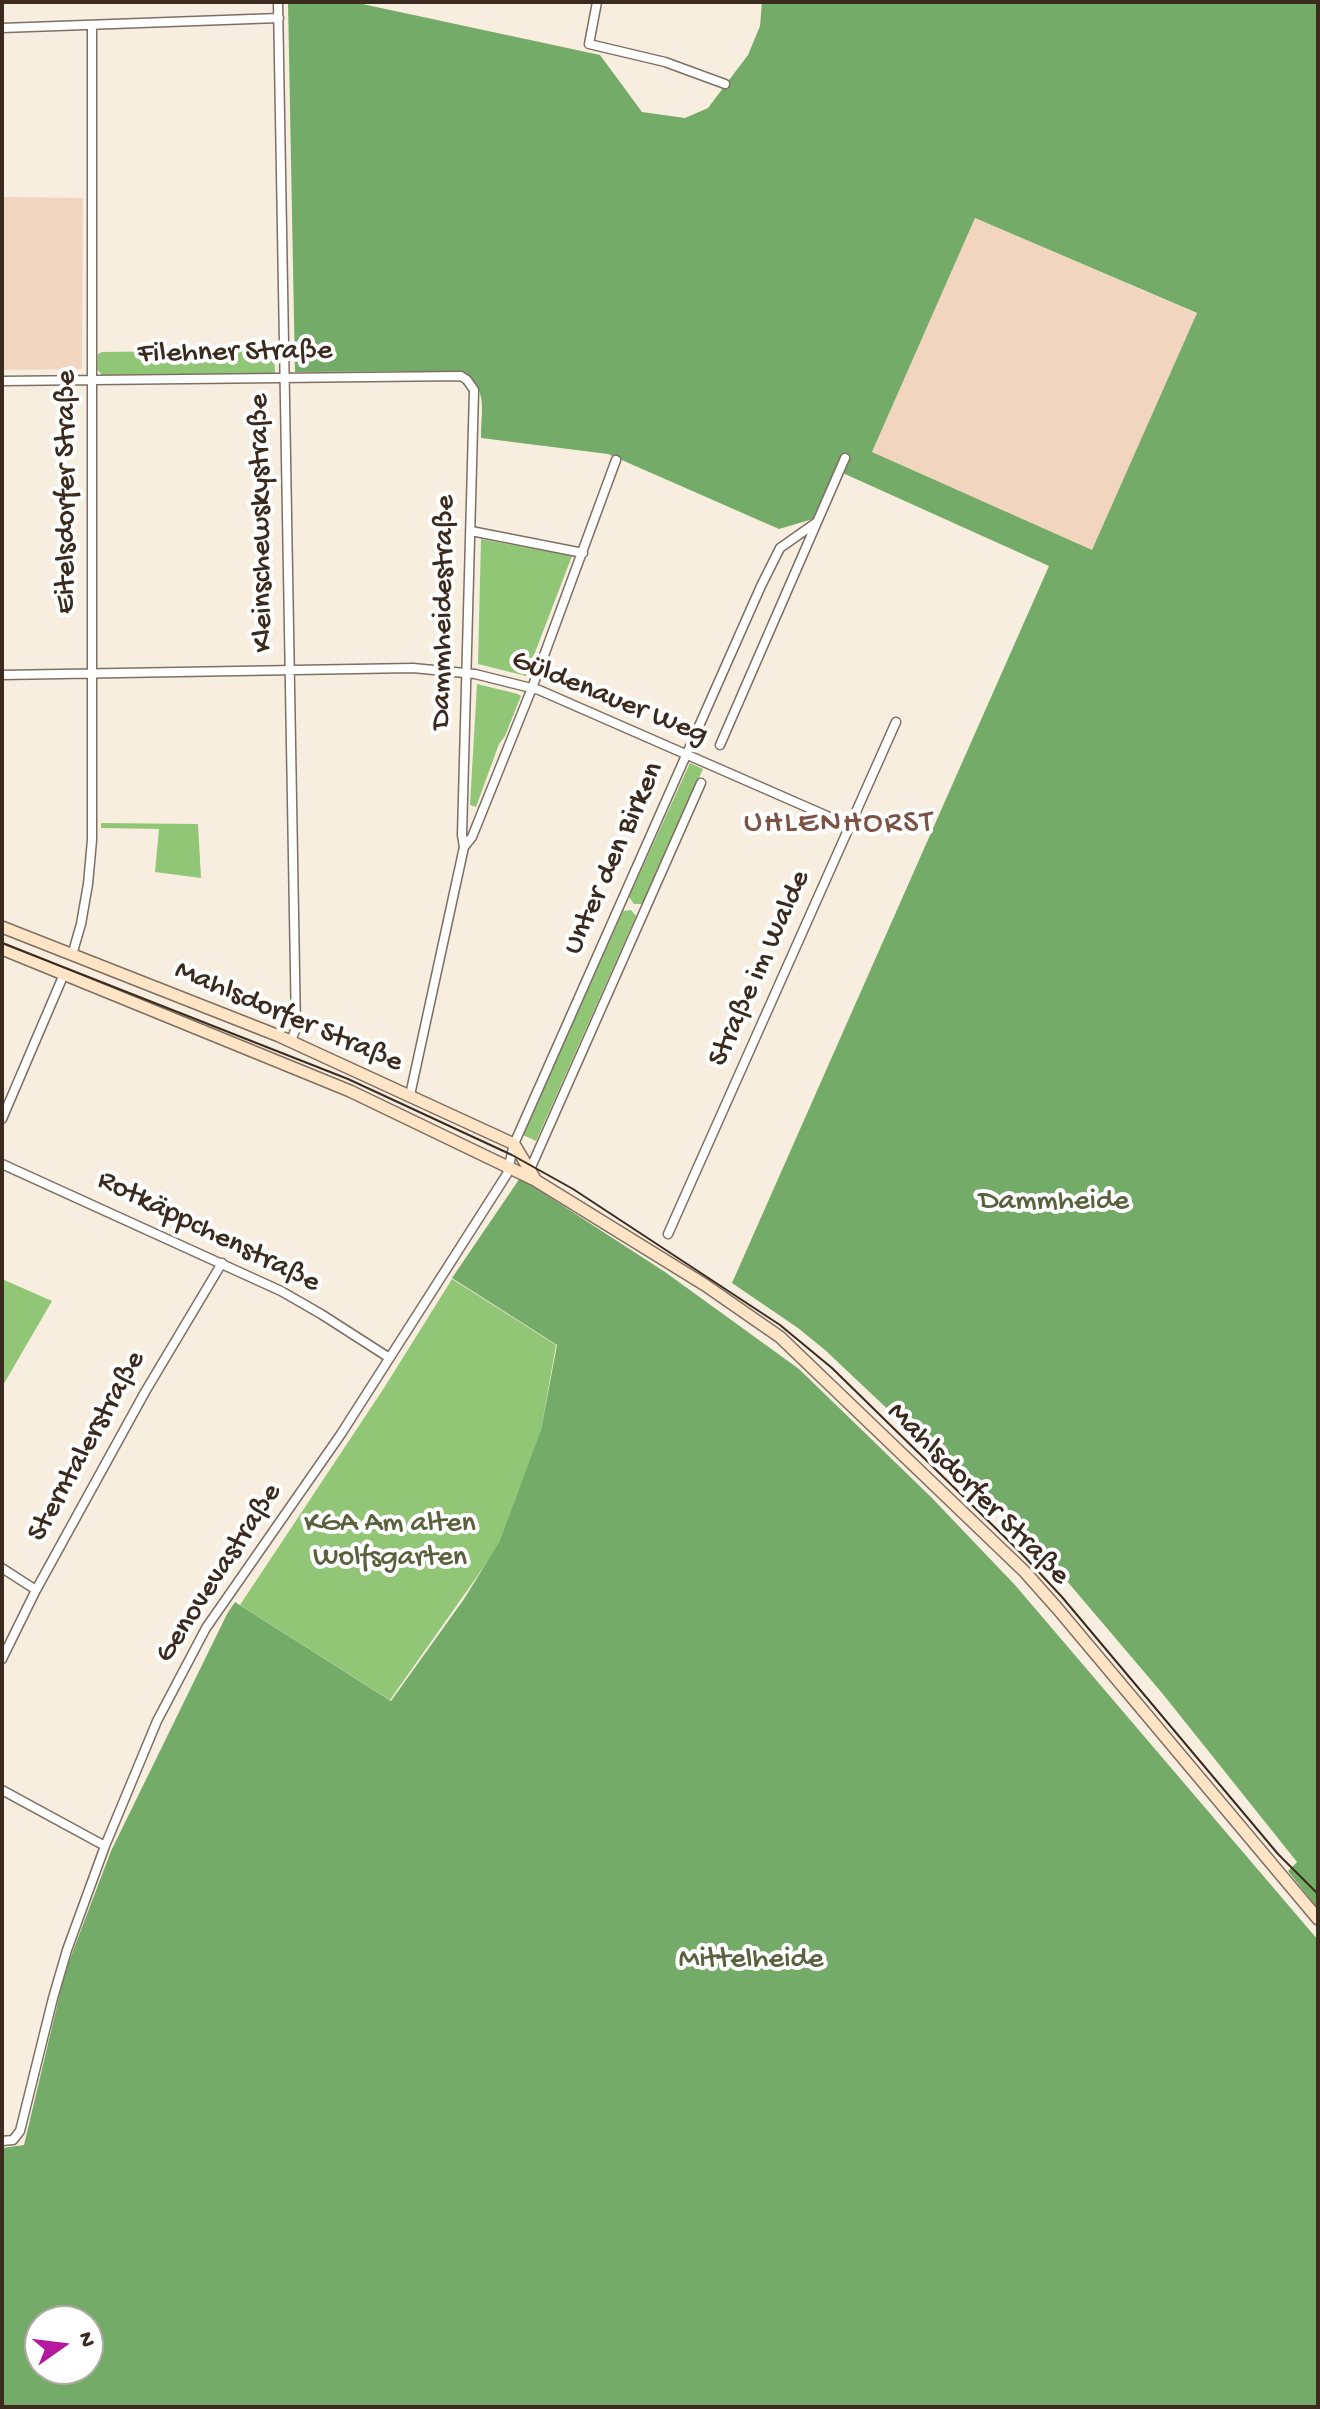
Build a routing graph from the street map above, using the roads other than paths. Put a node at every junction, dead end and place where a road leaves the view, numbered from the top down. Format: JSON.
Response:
{"nodes":[{"id":1,"x":278,"y":2,"type":"edge"},
{"id":2,"x":597,"y":2,"type":"edge"},
{"id":3,"x":279,"y":18,"type":"junction"},
{"id":4,"x":92,"y":26,"type":"junction"},
{"id":5,"x":2,"y":28,"type":"edge"},
{"id":6,"x":725,"y":84,"type":"dead end"},
{"id":7,"x":284,"y":377,"type":"junction"},
{"id":8,"x":93,"y":380,"type":"junction"},
{"id":9,"x":467,"y":380,"type":"joint"},
{"id":10,"x":2,"y":381,"type":"edge"},
{"id":11,"x":845,"y":458,"type":"dead end"},
{"id":12,"x":616,"y":460,"type":"dead end"},
{"id":13,"x":817,"y":522,"type":"junction"},
{"id":14,"x":471,"y":531,"type":"junction"},
{"id":15,"x":583,"y":553,"type":"junction"},
{"id":16,"x":290,"y":670,"type":"junction"},
{"id":17,"x":92,"y":673,"type":"junction"},
{"id":18,"x":468,"y":673,"type":"junction"},
{"id":19,"x":2,"y":675,"type":"edge"},
{"id":20,"x":532,"y":688,"type":"junction"},
{"id":21,"x":896,"y":722,"type":"dead end"},
{"id":22,"x":720,"y":745,"type":"dead end"},
{"id":23,"x":688,"y":754,"type":"junction"},
{"id":24,"x":701,"y":783,"type":"dead end"},
{"id":25,"x":850,"y":826,"type":"junction"},
{"id":26,"x":464,"y":847,"type":"junction"},
{"id":27,"x":2,"y":927,"type":"edge"},
{"id":28,"x":2,"y":949,"type":"edge"},
{"id":29,"x":72,"y":955,"type":"junction"},
{"id":30,"x":64,"y":974,"type":"junction"},
{"id":31,"x":291,"y":1041,"type":"junction"},
{"id":32,"x":410,"y":1095,"type":"junction"},
{"id":33,"x":2,"y":1119,"type":"edge"},
{"id":34,"x":514,"y":1144,"type":"junction"},
{"id":35,"x":2,"y":1164,"type":"edge"},
{"id":36,"x":509,"y":1166,"type":"junction"},
{"id":37,"x":530,"y":1175,"type":"junction"},
{"id":38,"x":668,"y":1234,"type":"dead end"},
{"id":39,"x":222,"y":1263,"type":"junction"},
{"id":40,"x":388,"y":1357,"type":"junction"},
{"id":41,"x":2,"y":1568,"type":"edge"},
{"id":42,"x":36,"y":1590,"type":"junction"},
{"id":43,"x":2,"y":1659,"type":"edge"},
{"id":44,"x":2,"y":1790,"type":"edge"},
{"id":45,"x":105,"y":1846,"type":"junction"},
{"id":46,"x":1318,"y":1919,"type":"edge"},
{"id":47,"x":2,"y":2141,"type":"edge"}],
"edges":[{"from":1,"to":3,"type":"street","name":"Kleinschewskystraße"},
{"from":2,"to":6,"type":"street"},
{"from":3,"to":4,"type":"street"},
{"from":3,"to":7,"type":"street","name":"Kleinschewskystraße"},
{"from":4,"to":5,"type":"street"},
{"from":4,"to":8,"type":"street","name":"Eitelsdorfer Straße"},
{"from":7,"to":8,"type":"street","name":"Filehner Straße"},
{"from":7,"to":9,"type":"street","name":"Filehner Straße"},
{"from":7,"to":16,"type":"street","name":"Kleinschewskystraße"},
{"from":8,"to":10,"type":"street","name":"Filehner Straße"},
{"from":8,"to":17,"type":"street","name":"Eitelsdorfer Straße"},
{"from":9,"to":14,"type":"street","name":"Dammheidestraße"},
{"from":11,"to":13,"type":"street"},
{"from":12,"to":15,"type":"street"},
{"from":13,"to":22,"type":"street"},
{"from":13,"to":23,"type":"street","name":"Unter den Birken"},
{"from":14,"to":15,"type":"street"},
{"from":14,"to":18,"type":"street","name":"Dammheidestraße"},
{"from":15,"to":20,"type":"street"},
{"from":16,"to":17,"type":"street","name":"Güldenauer Weg"},
{"from":16,"to":18,"type":"street","name":"Güldenauer Weg"},
{"from":16,"to":31,"type":"street","name":"Kleinschewskystraße"},
{"from":17,"to":19,"type":"street","name":"Güldenauer Weg"},
{"from":17,"to":29,"type":"street","name":"Eitelsdorfer Straße"},
{"from":18,"to":20,"type":"street","name":"Güldenauer Weg"},
{"from":18,"to":26,"type":"street","name":"Dammheidestraße"},
{"from":20,"to":23,"type":"street","name":"Güldenauer Weg"},
{"from":20,"to":26,"type":"street"},
{"from":21,"to":25,"type":"street","name":"Straße im Walde"},
{"from":23,"to":25,"type":"street","name":"Güldenauer Weg"},
{"from":23,"to":34,"type":"street","name":"Unter den Birken"},
{"from":24,"to":37,"type":"street","name":"Unter den Birken"},
{"from":25,"to":38,"type":"street","name":"Straße im Walde"},
{"from":26,"to":32,"type":"street"},
{"from":27,"to":29,"type":"main road","name":"Mahlsdorfer Straße"},
{"from":28,"to":30,"type":"main road","name":"Mahlsdorfer Straße"},
{"from":29,"to":30,"type":"main road"},
{"from":29,"to":31,"type":"main road","name":"Mahlsdorfer Straße"},
{"from":30,"to":33,"type":"street"},
{"from":30,"to":36,"type":"main road","name":"Mahlsdorfer Straße"},
{"from":31,"to":32,"type":"main road","name":"Mahlsdorfer Straße"},
{"from":32,"to":34,"type":"main road","name":"Mahlsdorfer Straße"},
{"from":34,"to":36,"type":"street","name":"Unter den Birken"},
{"from":34,"to":37,"type":"main road","name":"Mahlsdorfer Straße"},
{"from":35,"to":39,"type":"street","name":"Rotkäppchenstraße"},
{"from":36,"to":37,"type":"main road","name":"Mahlsdorfer Straße"},
{"from":36,"to":40,"type":"street","name":"Genovevastraße"},
{"from":37,"to":46,"type":"main road","name":"Mahlsdorfer Straße"},
{"from":39,"to":40,"type":"street","name":"Rotkäppchenstraße"},
{"from":39,"to":42,"type":"street","name":"Sterntalerstraße"},
{"from":40,"to":45,"type":"street","name":"Genovevastraße"},
{"from":41,"to":42,"type":"street"},
{"from":42,"to":43,"type":"street","name":"Sterntalerstraße"},
{"from":44,"to":45,"type":"street"},
{"from":45,"to":47,"type":"street","name":"Genovevastraße"}]}
